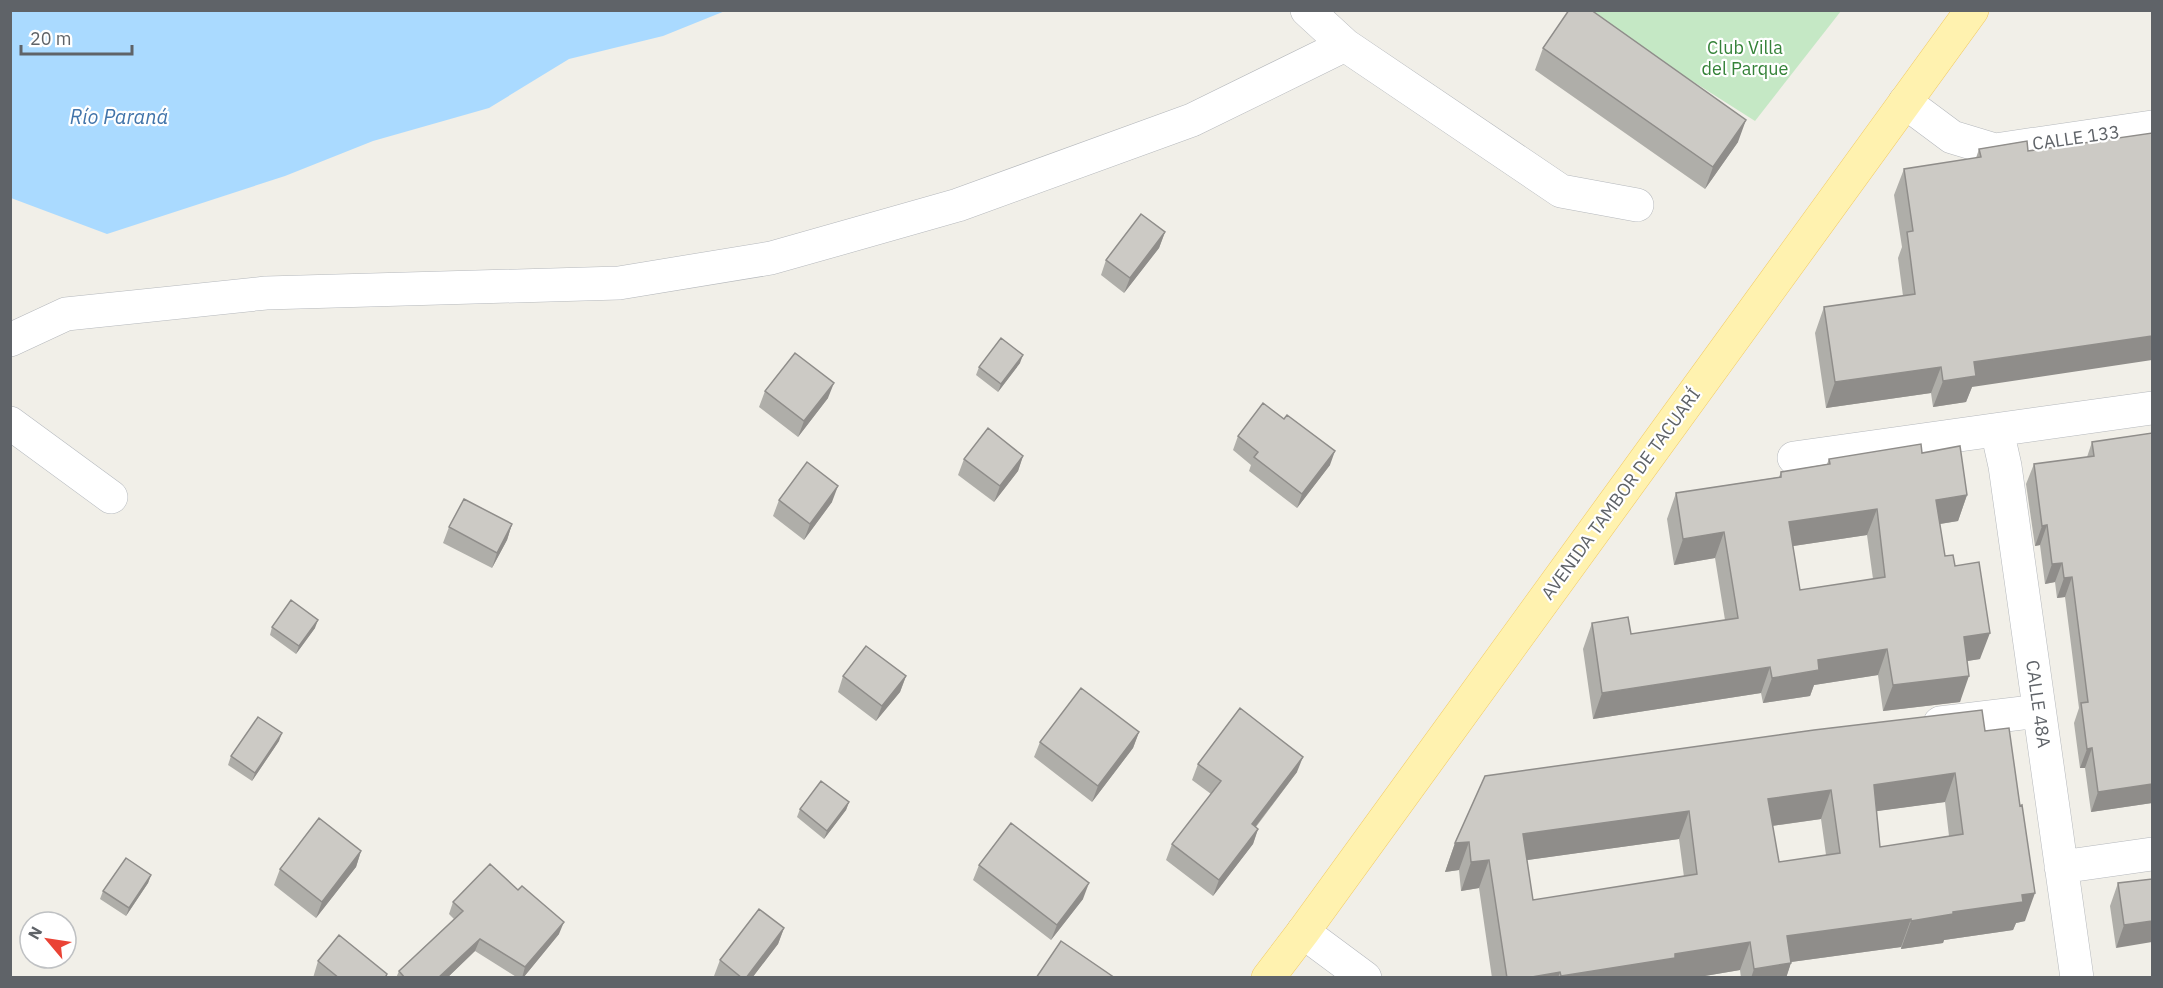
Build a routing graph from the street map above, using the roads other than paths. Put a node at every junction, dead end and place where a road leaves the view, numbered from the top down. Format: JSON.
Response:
{"nodes":[{"id":1,"x":1307,"y":10,"type":"edge"},
{"id":2,"x":1972,"y":10,"type":"edge"},
{"id":3,"x":1345,"y":45,"type":"junction"},
{"id":4,"x":1905,"y":102,"type":"junction"},
{"id":5,"x":2152,"y":128,"type":"edge"},
{"id":6,"x":1637,"y":205,"type":"dead end"},
{"id":7,"x":10,"y":339,"type":"edge"},
{"id":8,"x":2152,"y":408,"type":"edge"},
{"id":9,"x":10,"y":423,"type":"edge"},
{"id":10,"x":1997,"y":430,"type":"junction"},
{"id":11,"x":1794,"y":458,"type":"dead end"},
{"id":12,"x":111,"y":497,"type":"dead end"},
{"id":13,"x":2039,"y":711,"type":"junction"},
{"id":14,"x":1910,"y":727,"type":"edge"},
{"id":15,"x":2152,"y":854,"type":"edge"},
{"id":16,"x":2061,"y":867,"type":"junction"},
{"id":17,"x":1303,"y":932,"type":"junction"},
{"id":18,"x":2068,"y":976,"type":"edge"},
{"id":19,"x":1268,"y":978,"type":"edge"},
{"id":20,"x":1365,"y":978,"type":"edge"}],
"edges":[{"from":1,"to":3,"type":"street"},
{"from":2,"to":4,"type":"main road","name":"AVENIDA TAMBOR DE TACUARÍ"},
{"from":3,"to":6,"type":"street"},
{"from":3,"to":7,"type":"street"},
{"from":4,"to":5,"type":"street","name":"CALLE 133"},
{"from":4,"to":17,"type":"main road","name":"AVENIDA TAMBOR DE TACUARÍ"},
{"from":8,"to":10,"type":"street"},
{"from":9,"to":12,"type":"street"},
{"from":10,"to":11,"type":"street"},
{"from":10,"to":13,"type":"street","name":"CALLE 48A"},
{"from":13,"to":14,"type":"street"},
{"from":13,"to":16,"type":"street","name":"CALLE 48A"},
{"from":15,"to":16,"type":"street"},
{"from":16,"to":18,"type":"street","name":"CALLE 48A"},
{"from":17,"to":19,"type":"main road","name":"AVENIDA TAMBOR DE TACUARÍ"},
{"from":17,"to":20,"type":"street"}]}
